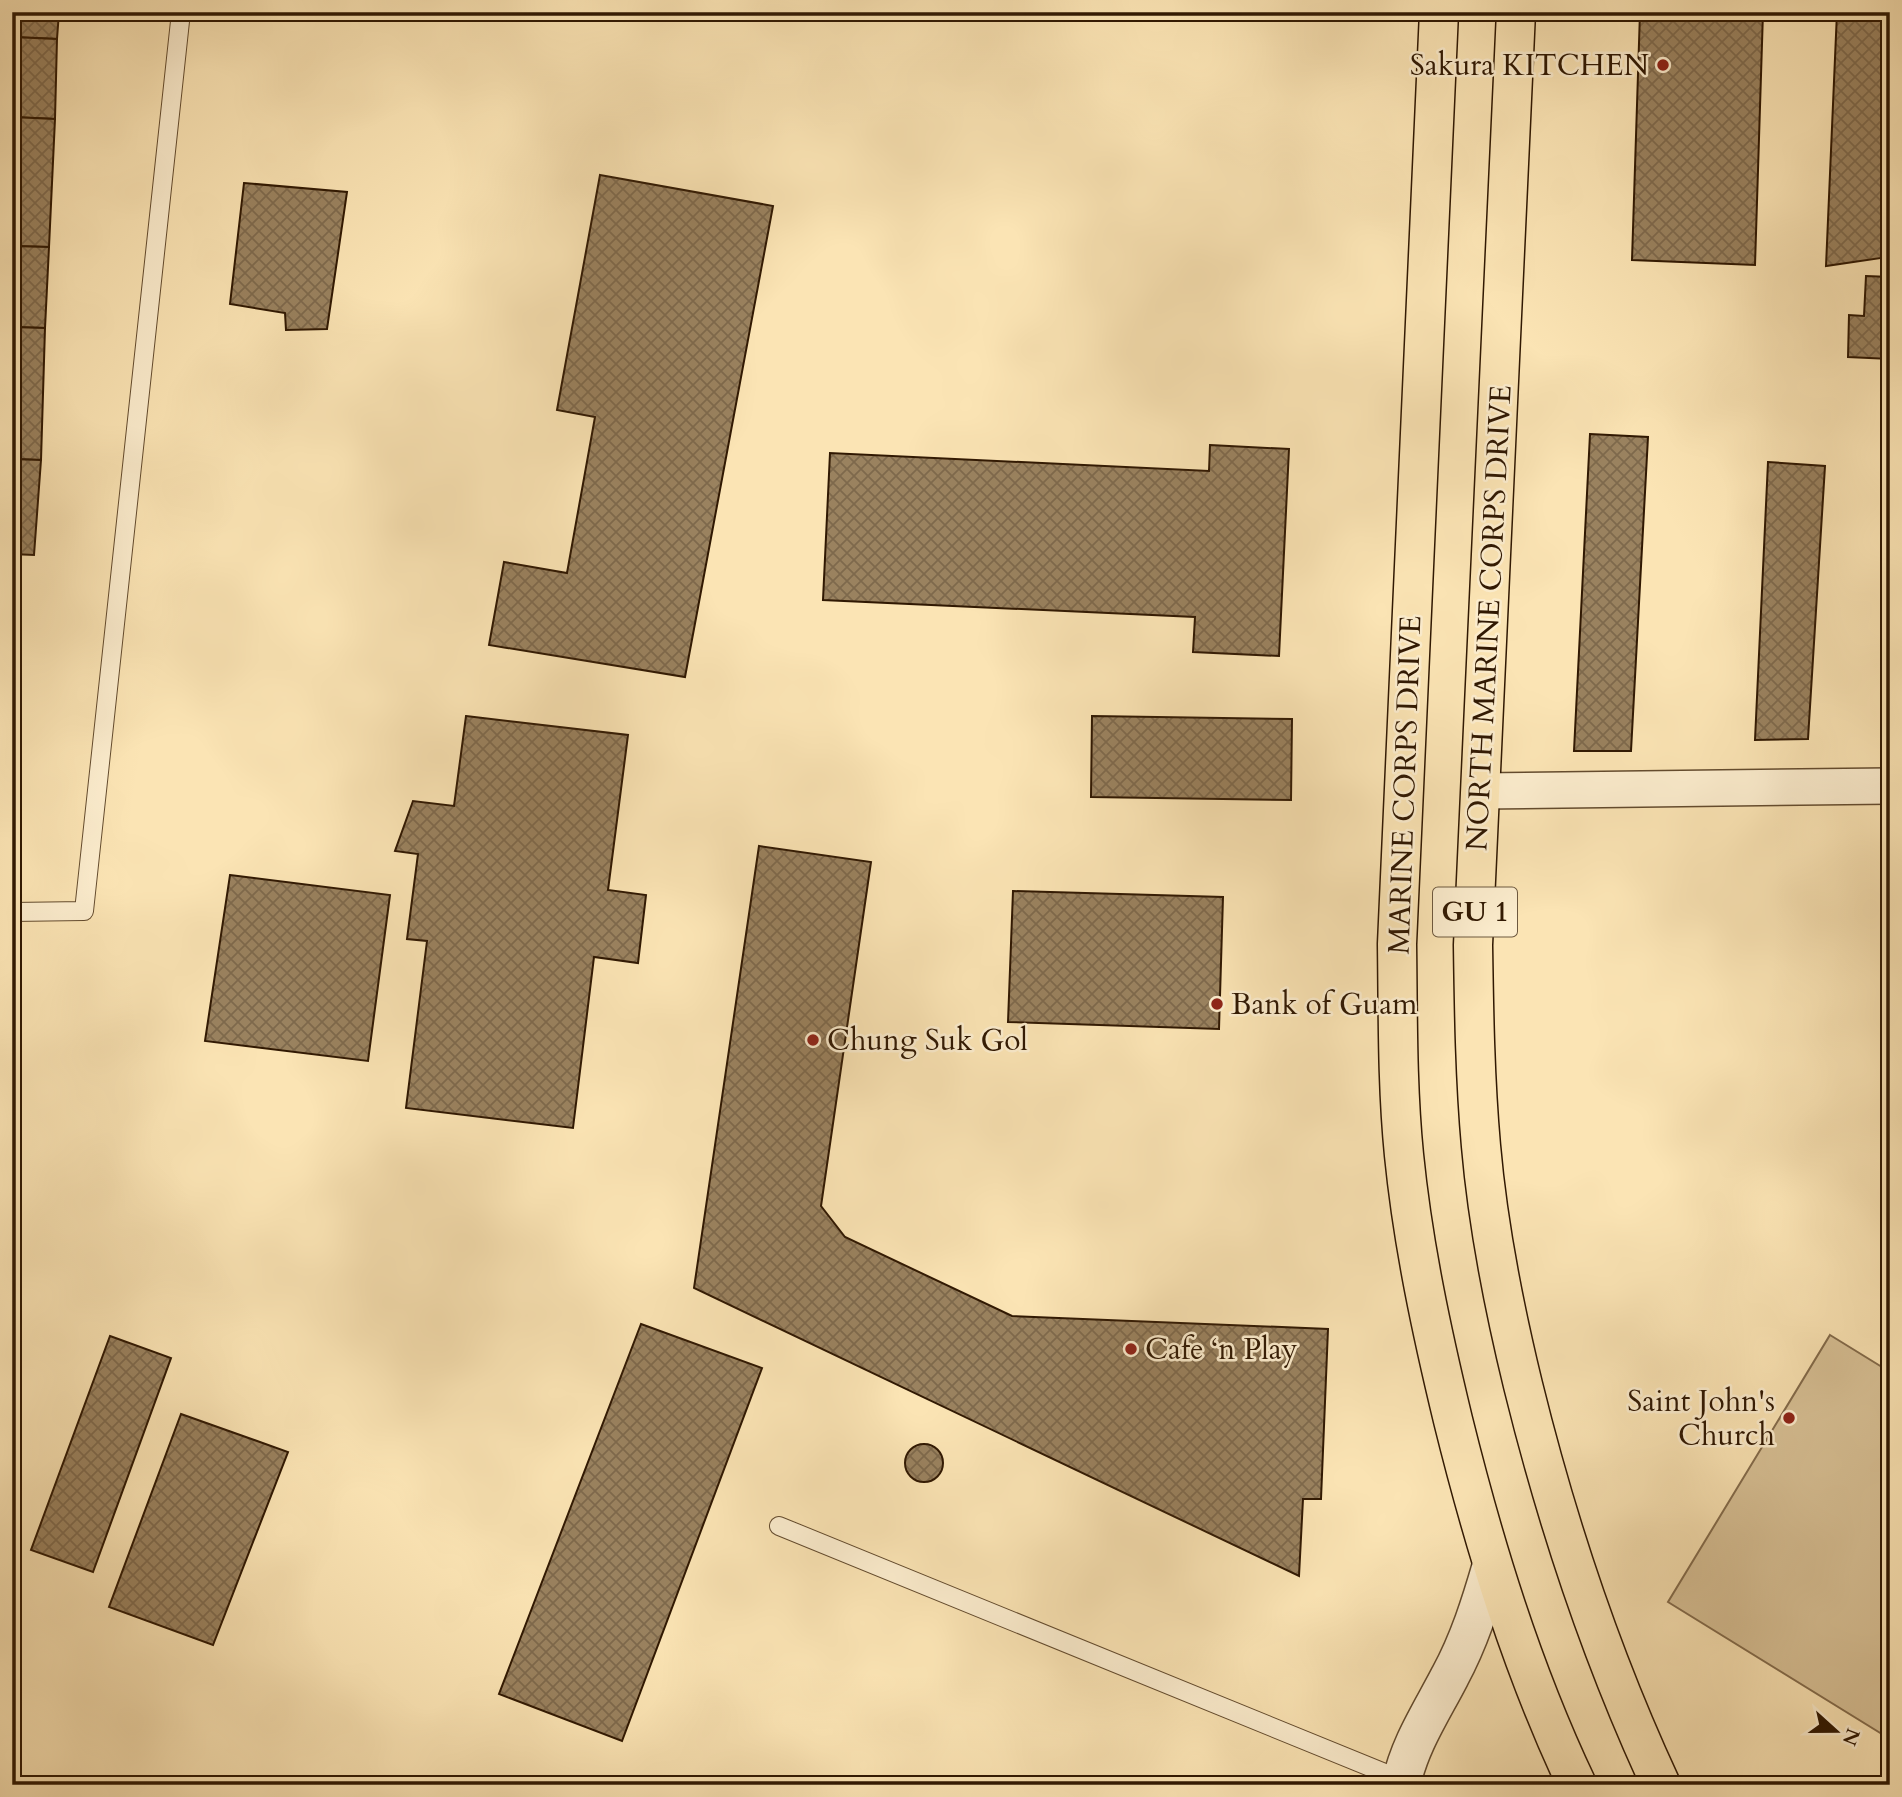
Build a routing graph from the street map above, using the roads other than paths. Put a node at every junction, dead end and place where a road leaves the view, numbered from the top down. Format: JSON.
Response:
{"nodes":[{"id":1,"x":181,"y":12,"type":"edge"},
{"id":2,"x":1427,"y":12,"type":"edge"},
{"id":3,"x":1440,"y":12,"type":"edge"},
{"id":4,"x":1516,"y":12,"type":"edge"},
{"id":5,"x":1437,"y":55,"type":"junction"},
{"id":6,"x":1890,"y":786,"type":"edge"},
{"id":7,"x":1481,"y":790,"type":"junction"},
{"id":8,"x":12,"y":912,"type":"edge"},
{"id":9,"x":779,"y":1526,"type":"dead end"},
{"id":10,"x":1492,"y":1564,"type":"junction"},
{"id":11,"x":1401,"y":1782,"type":"edge"},
{"id":12,"x":1577,"y":1785,"type":"edge"},
{"id":13,"x":1661,"y":1785,"type":"edge"}],
"edges":[{"from":1,"to":8,"type":"lane"},
{"from":2,"to":5,"type":"street"},
{"from":3,"to":5,"type":"main road","name":"MARINE CORPS DRIVE","number":"GU 1"},
{"from":4,"to":7,"type":"main road","name":"NORTH MARINE CORPS DRIVE","number":"GU 1"},
{"from":5,"to":10,"type":"main road","name":"MARINE CORPS DRIVE","number":"GU 1"},
{"from":6,"to":7,"type":"street"},
{"from":7,"to":13,"type":"main road","name":"NORTH MARINE CORPS DRIVE","number":"GU 1"},
{"from":9,"to":11,"type":"lane"},
{"from":10,"to":11,"type":"street"},
{"from":10,"to":12,"type":"main road","name":"MARINE CORPS DRIVE","number":"GU 1"}]}
